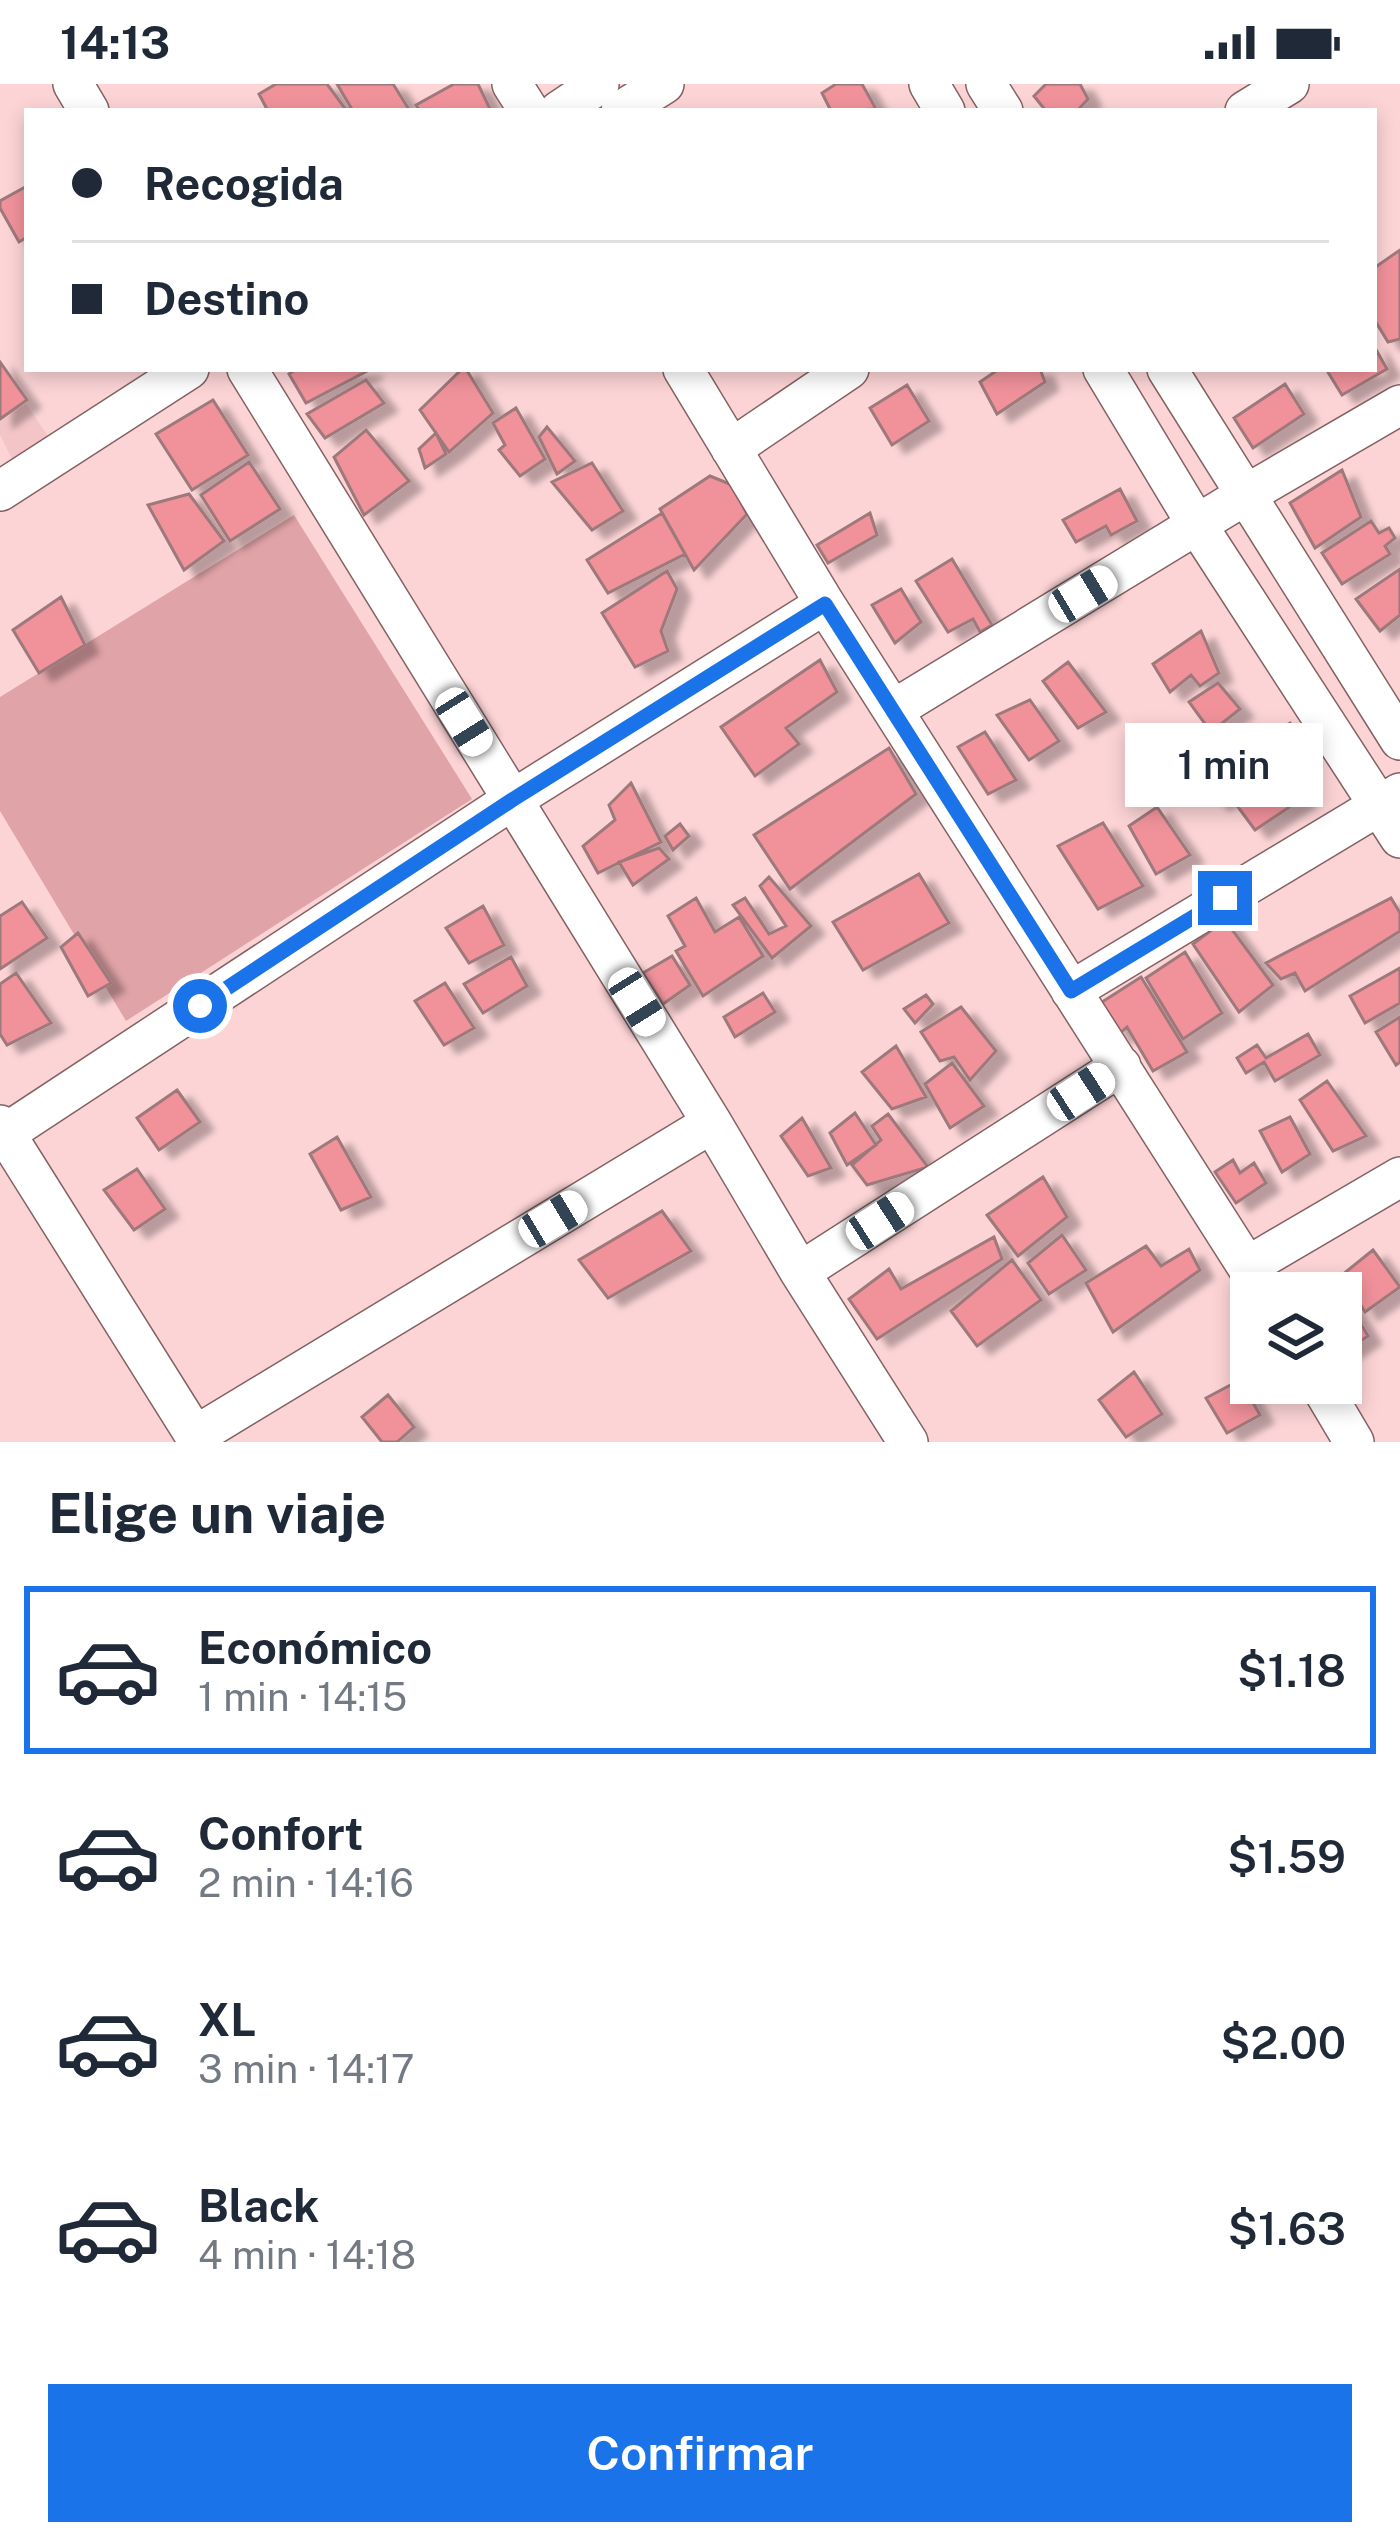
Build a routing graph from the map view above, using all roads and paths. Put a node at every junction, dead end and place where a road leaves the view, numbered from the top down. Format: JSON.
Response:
{"nodes":[{"id":1,"x":599,"y":84,"type":"edge"},
{"id":2,"x":664,"y":84,"type":"edge"},
{"id":3,"x":1288,"y":84,"type":"edge"},
{"id":4,"x":563,"y":108,"type":"edge"},
{"id":5,"x":626,"y":108,"type":"edge"},
{"id":6,"x":1250,"y":108,"type":"edge"},
{"id":7,"x":184,"y":372,"type":"edge"},
{"id":8,"x":249,"y":372,"type":"edge"},
{"id":9,"x":685,"y":372,"type":"edge"},
{"id":10,"x":844,"y":372,"type":"edge"},
{"id":11,"x":1105,"y":372,"type":"edge"},
{"id":12,"x":1169,"y":372,"type":"edge"},
{"id":13,"x":1400,"y":406,"type":"edge"},
{"id":14,"x":731,"y":449,"type":"junction"},
{"id":15,"x":0,"y":491,"type":"edge"},
{"id":16,"x":1247,"y":494,"type":"junction"},
{"id":17,"x":1197,"y":525,"type":"junction"},
{"id":18,"x":825,"y":604,"type":"junction"},
{"id":19,"x":893,"y":710,"type":"junction"},
{"id":20,"x":1400,"y":740,"type":"edge"},
{"id":21,"x":512,"y":800,"type":"junction"},
{"id":22,"x":1393,"y":812,"type":"edge"},
{"id":23,"x":1071,"y":991,"type":"junction"},
{"id":24,"x":1121,"y":1066,"type":"junction"},
{"id":25,"x":712,"y":1123,"type":"junction"},
{"id":26,"x":2,"y":1132,"type":"edge"},
{"id":27,"x":1400,"y":1177,"type":"edge"},
{"id":28,"x":800,"y":1272,"type":"junction"},
{"id":29,"x":1251,"y":1272,"type":"edge"},
{"id":30,"x":1267,"y":1272,"type":"edge"},
{"id":31,"x":1331,"y":1404,"type":"edge"},
{"id":32,"x":890,"y":1436,"type":"edge"},
{"id":33,"x":197,"y":1439,"type":"edge"},
{"id":34,"x":1354,"y":1442,"type":"edge"}],
"edges":[{"from":1,"to":4,"type":"street"},
{"from":2,"to":5,"type":"street"},
{"from":3,"to":6,"type":"street"},
{"from":7,"to":15,"type":"street"},
{"from":8,"to":21,"type":"street"},
{"from":9,"to":14,"type":"street"},
{"from":10,"to":14,"type":"street"},
{"from":11,"to":17,"type":"street"},
{"from":12,"to":16,"type":"street"},
{"from":13,"to":16,"type":"street"},
{"from":14,"to":18,"type":"street"},
{"from":16,"to":17,"type":"street"},
{"from":16,"to":20,"type":"street"},
{"from":17,"to":19,"type":"street"},
{"from":17,"to":22,"type":"street"},
{"from":18,"to":19,"type":"street"},
{"from":18,"to":21,"type":"street"},
{"from":19,"to":23,"type":"street"},
{"from":21,"to":25,"type":"street"},
{"from":21,"to":26,"type":"street"},
{"from":22,"to":23,"type":"street"},
{"from":23,"to":24,"type":"street"},
{"from":24,"to":28,"type":"street"},
{"from":24,"to":29,"type":"street"},
{"from":25,"to":28,"type":"street"},
{"from":25,"to":33,"type":"street"},
{"from":26,"to":33,"type":"street"},
{"from":27,"to":30,"type":"street"},
{"from":28,"to":32,"type":"street"},
{"from":31,"to":34,"type":"street"}]}
